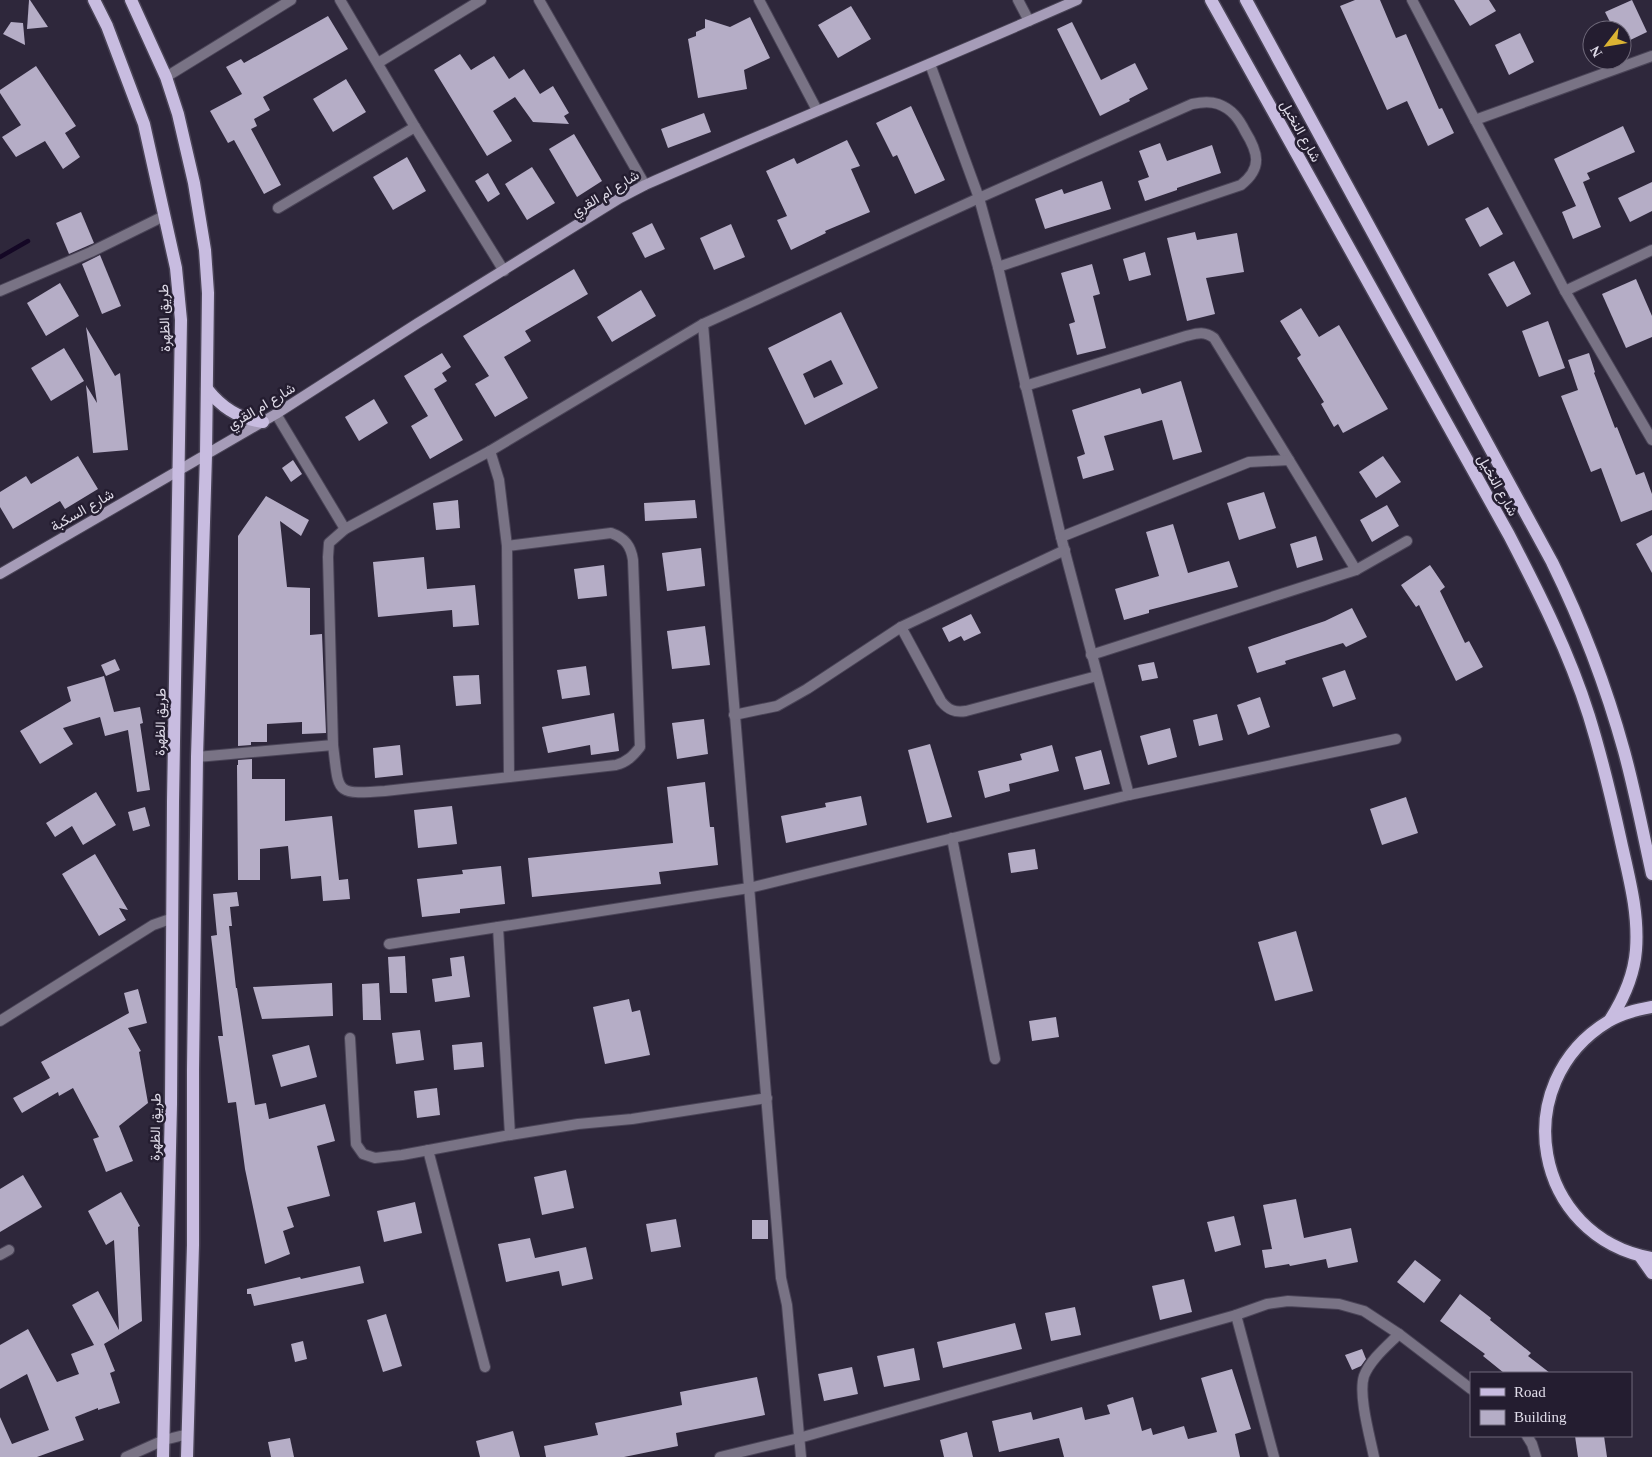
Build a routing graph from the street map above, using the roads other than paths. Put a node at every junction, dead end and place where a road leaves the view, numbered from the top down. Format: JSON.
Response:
{"nodes":[{"id":1,"x":94,"y":0,"type":"edge"},
{"id":2,"x":131,"y":0,"type":"edge"},
{"id":3,"x":291,"y":0,"type":"edge"},
{"id":4,"x":340,"y":0,"type":"edge"},
{"id":5,"x":481,"y":0,"type":"edge"},
{"id":6,"x":539,"y":0,"type":"edge"},
{"id":7,"x":759,"y":0,"type":"edge"},
{"id":8,"x":1018,"y":0,"type":"edge"},
{"id":9,"x":1077,"y":0,"type":"edge"},
{"id":10,"x":1211,"y":0,"type":"edge"},
{"id":11,"x":1246,"y":0,"type":"edge"},
{"id":12,"x":1412,"y":0,"type":"edge"},
{"id":13,"x":1029,"y":21,"type":"junction"},
{"id":14,"x":1652,"y":56,"type":"edge"},
{"id":15,"x":378,"y":63,"type":"junction"},
{"id":16,"x":930,"y":64,"type":"junction"},
{"id":17,"x":166,"y":77,"type":"junction"},
{"id":18,"x":817,"y":110,"type":"junction"},
{"id":19,"x":1475,"y":120,"type":"junction"},
{"id":20,"x":415,"y":128,"type":"junction"},
{"id":21,"x":645,"y":185,"type":"junction"},
{"id":22,"x":979,"y":198,"type":"junction"},
{"id":23,"x":278,"y":208,"type":"dead end"},
{"id":24,"x":164,"y":216,"type":"junction"},
{"id":25,"x":1652,"y":250,"type":"edge"},
{"id":26,"x":998,"y":267,"type":"junction"},
{"id":27,"x":504,"y":271,"type":"junction"},
{"id":28,"x":0,"y":291,"type":"edge"},
{"id":29,"x":1565,"y":291,"type":"junction"},
{"id":30,"x":703,"y":324,"type":"junction"},
{"id":31,"x":1025,"y":386,"type":"junction"},
{"id":32,"x":207,"y":389,"type":"junction"},
{"id":33,"x":276,"y":414,"type":"junction"},
{"id":34,"x":263,"y":422,"type":"junction"},
{"id":35,"x":1651,"y":436,"type":"edge"},
{"id":36,"x":490,"y":451,"type":"junction"},
{"id":37,"x":206,"y":455,"type":"junction"},
{"id":38,"x":1289,"y":460,"type":"junction"},
{"id":39,"x":179,"y":470,"type":"junction"},
{"id":40,"x":345,"y":529,"type":"junction"},
{"id":41,"x":1061,"y":537,"type":"junction"},
{"id":42,"x":1407,"y":541,"type":"dead end"},
{"id":43,"x":507,"y":546,"type":"junction"},
{"id":44,"x":1065,"y":550,"type":"junction"},
{"id":45,"x":1356,"y":570,"type":"junction"},
{"id":46,"x":0,"y":574,"type":"edge"},
{"id":47,"x":901,"y":627,"type":"junction"},
{"id":48,"x":1091,"y":655,"type":"junction"},
{"id":49,"x":1097,"y":676,"type":"junction"},
{"id":50,"x":734,"y":715,"type":"junction"},
{"id":51,"x":1396,"y":739,"type":"dead end"},
{"id":52,"x":333,"y":745,"type":"junction"},
{"id":53,"x":197,"y":757,"type":"junction"},
{"id":54,"x":509,"y":777,"type":"junction"},
{"id":55,"x":1129,"y":795,"type":"junction"},
{"id":56,"x":952,"y":838,"type":"junction"},
{"id":57,"x":1652,"y":874,"type":"edge"},
{"id":58,"x":749,"y":888,"type":"junction"},
{"id":59,"x":172,"y":918,"type":"junction"},
{"id":60,"x":498,"y":927,"type":"junction"},
{"id":61,"x":390,"y":944,"type":"dead end"},
{"id":62,"x":1652,"y":1007,"type":"edge"},
{"id":63,"x":1610,"y":1020,"type":"junction"},
{"id":64,"x":0,"y":1021,"type":"edge"},
{"id":65,"x":350,"y":1038,"type":"dead end"},
{"id":66,"x":995,"y":1058,"type":"dead end"},
{"id":67,"x":767,"y":1098,"type":"junction"},
{"id":68,"x":510,"y":1135,"type":"junction"},
{"id":69,"x":428,"y":1150,"type":"junction"},
{"id":70,"x":1646,"y":1257,"type":"edge"},
{"id":71,"x":1652,"y":1273,"type":"edge"},
{"id":72,"x":1236,"y":1315,"type":"junction"},
{"id":73,"x":1399,"y":1334,"type":"junction"},
{"id":74,"x":486,"y":1368,"type":"dead end"},
{"id":75,"x":1470,"y":1388,"type":"edge"},
{"id":76,"x":188,"y":1434,"type":"junction"},
{"id":77,"x":1528,"y":1437,"type":"edge"},
{"id":78,"x":800,"y":1438,"type":"junction"},
{"id":79,"x":164,"y":1440,"type":"junction"},
{"id":80,"x":126,"y":1457,"type":"edge"},
{"id":81,"x":164,"y":1457,"type":"edge"},
{"id":82,"x":187,"y":1457,"type":"edge"},
{"id":83,"x":720,"y":1457,"type":"edge"},
{"id":84,"x":801,"y":1457,"type":"edge"},
{"id":85,"x":1274,"y":1457,"type":"edge"},
{"id":86,"x":1374,"y":1457,"type":"edge"},
{"id":87,"x":1536,"y":1457,"type":"edge"}],
"edges":[{"from":1,"to":24,"type":"main road","name":"طريق الظهرة"},
{"from":2,"to":17,"type":"main road"},
{"from":3,"to":17,"type":"street"},
{"from":4,"to":15,"type":"street"},
{"from":5,"to":15,"type":"street"},
{"from":6,"to":21,"type":"street"},
{"from":7,"to":18,"type":"street"},
{"from":8,"to":13,"type":"street"},
{"from":9,"to":13,"type":"street","name":"شارع ام القري"},
{"from":10,"to":63,"type":"main road","name":"شارع النخيل"},
{"from":11,"to":57,"type":"main road","name":"شارع النخيل"},
{"from":12,"to":19,"type":"street"},
{"from":13,"to":16,"type":"street","name":"شارع ام القري"},
{"from":14,"to":19,"type":"street"},
{"from":15,"to":20,"type":"street"},
{"from":16,"to":18,"type":"street","name":"شارع ام القري"},
{"from":16,"to":22,"type":"street"},
{"from":17,"to":32,"type":"main road"},
{"from":18,"to":21,"type":"street","name":"شارع ام القري"},
{"from":19,"to":29,"type":"street"},
{"from":20,"to":23,"type":"street"},
{"from":20,"to":27,"type":"street"},
{"from":21,"to":27,"type":"street","name":"شارع ام القري"},
{"from":22,"to":26,"type":"street"},
{"from":22,"to":26,"type":"street"},
{"from":22,"to":30,"type":"street"},
{"from":24,"to":28,"type":"street"},
{"from":24,"to":39,"type":"main road","name":"طريق الظهرة"},
{"from":25,"to":29,"type":"street"},
{"from":26,"to":31,"type":"street"},
{"from":27,"to":33,"type":"street","name":"شارع ام القري"},
{"from":29,"to":35,"type":"street"},
{"from":30,"to":36,"type":"street"},
{"from":30,"to":50,"type":"street"},
{"from":31,"to":38,"type":"street"},
{"from":31,"to":41,"type":"street"},
{"from":32,"to":34,"type":"main road"},
{"from":32,"to":37,"type":"main road"},
{"from":33,"to":34,"type":"street","name":"شارع ام القري"},
{"from":33,"to":40,"type":"street"},
{"from":34,"to":37,"type":"street","name":"شارع ام القري"},
{"from":36,"to":40,"type":"street"},
{"from":36,"to":43,"type":"street"},
{"from":37,"to":39,"type":"street","name":"شارع ام القري"},
{"from":37,"to":53,"type":"main road"},
{"from":38,"to":41,"type":"street"},
{"from":38,"to":45,"type":"street"},
{"from":39,"to":46,"type":"street","name":"شارع السكبة"},
{"from":39,"to":59,"type":"main road","name":"طريق الظهرة"},
{"from":40,"to":52,"type":"street"},
{"from":41,"to":44,"type":"street"},
{"from":42,"to":45,"type":"street"},
{"from":43,"to":54,"type":"street"},
{"from":43,"to":54,"type":"street"},
{"from":44,"to":47,"type":"street"},
{"from":44,"to":48,"type":"street"},
{"from":45,"to":48,"type":"street"},
{"from":47,"to":49,"type":"street"},
{"from":47,"to":50,"type":"street"},
{"from":48,"to":49,"type":"street"},
{"from":49,"to":55,"type":"street"},
{"from":50,"to":58,"type":"street"},
{"from":51,"to":55,"type":"street"},
{"from":52,"to":53,"type":"street"},
{"from":52,"to":54,"type":"street"},
{"from":53,"to":76,"type":"main road"},
{"from":55,"to":56,"type":"street"},
{"from":56,"to":58,"type":"street"},
{"from":56,"to":66,"type":"street"},
{"from":58,"to":60,"type":"street"},
{"from":58,"to":67,"type":"street"},
{"from":59,"to":64,"type":"street"},
{"from":59,"to":79,"type":"main road","name":"طريق الظهرة"},
{"from":60,"to":61,"type":"street"},
{"from":60,"to":68,"type":"street"},
{"from":62,"to":63,"type":"main road"},
{"from":63,"to":70,"type":"main road"},
{"from":65,"to":69,"type":"street"},
{"from":67,"to":68,"type":"street"},
{"from":67,"to":78,"type":"street"},
{"from":68,"to":69,"type":"street"},
{"from":69,"to":74,"type":"street"},
{"from":70,"to":71,"type":"main road"},
{"from":72,"to":73,"type":"street"},
{"from":72,"to":78,"type":"street"},
{"from":72,"to":85,"type":"street"},
{"from":73,"to":75,"type":"street"},
{"from":73,"to":86,"type":"street"},
{"from":76,"to":79,"type":"street"},
{"from":76,"to":82,"type":"main road"},
{"from":77,"to":87,"type":"street"},
{"from":78,"to":83,"type":"street"},
{"from":78,"to":84,"type":"street"},
{"from":79,"to":80,"type":"street"},
{"from":79,"to":81,"type":"main road","name":"طريق الظهرة"}]}
